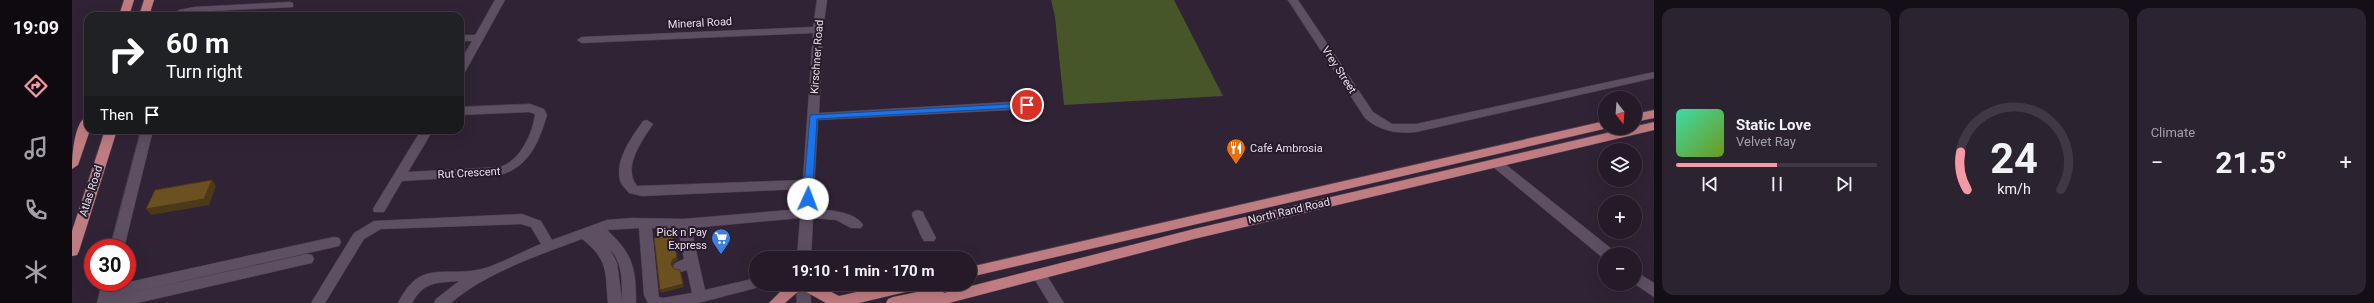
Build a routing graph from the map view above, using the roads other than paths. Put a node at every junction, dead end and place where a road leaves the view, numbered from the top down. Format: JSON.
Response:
{"nodes":[{"id":1,"x":131,"y":0,"type":"edge"},
{"id":2,"x":149,"y":0,"type":"edge"},
{"id":3,"x":500,"y":0,"type":"edge"},
{"id":4,"x":822,"y":0,"type":"edge"},
{"id":5,"x":1293,"y":0,"type":"edge"},
{"id":6,"x":216,"y":4,"type":"edge"},
{"id":7,"x":290,"y":5,"type":"dead end"},
{"id":8,"x":242,"y":7,"type":"junction"},
{"id":9,"x":126,"y":12,"type":"edge"},
{"id":10,"x":145,"y":12,"type":"edge"},
{"id":11,"x":182,"y":12,"type":"edge"},
{"id":12,"x":238,"y":12,"type":"edge"},
{"id":13,"x":818,"y":30,"type":"junction"},
{"id":14,"x":464,"y":38,"type":"edge"},
{"id":15,"x":480,"y":38,"type":"junction"},
{"id":16,"x":582,"y":40,"type":"dead end"},
{"id":17,"x":464,"y":65,"type":"edge"},
{"id":18,"x":1654,"y":75,"type":"edge"},
{"id":19,"x":1027,"y":105,"type":"dead end"},
{"id":20,"x":464,"y":111,"type":"edge"},
{"id":21,"x":1654,"y":114,"type":"edge"},
{"id":22,"x":813,"y":116,"type":"junction"},
{"id":23,"x":1642,"y":117,"type":"edge"},
{"id":24,"x":647,"y":124,"type":"dead end"},
{"id":25,"x":1654,"y":126,"type":"edge"},
{"id":26,"x":1598,"y":127,"type":"edge"},
{"id":27,"x":84,"y":131,"type":"edge"},
{"id":28,"x":109,"y":134,"type":"edge"},
{"id":29,"x":146,"y":134,"type":"edge"},
{"id":30,"x":425,"y":134,"type":"edge"},
{"id":31,"x":1496,"y":163,"type":"junction"},
{"id":32,"x":72,"y":165,"type":"edge"},
{"id":33,"x":399,"y":177,"type":"junction"},
{"id":34,"x":808,"y":184,"type":"junction"},
{"id":35,"x":379,"y":209,"type":"dead end"},
{"id":36,"x":807,"y":214,"type":"junction"},
{"id":37,"x":918,"y":215,"type":"dead end"},
{"id":38,"x":645,"y":224,"type":"junction"},
{"id":39,"x":683,"y":224,"type":"junction"},
{"id":40,"x":856,"y":225,"type":"dead end"},
{"id":41,"x":597,"y":229,"type":"junction"},
{"id":42,"x":584,"y":234,"type":"junction"},
{"id":43,"x":929,"y":238,"type":"dead end"},
{"id":44,"x":119,"y":239,"type":"edge"},
{"id":45,"x":334,"y":242,"type":"dead end"},
{"id":46,"x":549,"y":246,"type":"junction"},
{"id":47,"x":1599,"y":247,"type":"edge"},
{"id":48,"x":72,"y":251,"type":"edge"},
{"id":49,"x":804,"y":251,"type":"edge"},
{"id":50,"x":307,"y":259,"type":"dead end"},
{"id":51,"x":977,"y":270,"type":"edge"},
{"id":52,"x":483,"y":274,"type":"junction"},
{"id":53,"x":1035,"y":276,"type":"junction"},
{"id":54,"x":653,"y":277,"type":"junction"},
{"id":55,"x":1642,"y":282,"type":"edge"},
{"id":56,"x":749,"y":285,"type":"edge"},
{"id":57,"x":629,"y":288,"type":"junction"},
{"id":58,"x":789,"y":291,"type":"edge"},
{"id":59,"x":803,"y":291,"type":"edge"},
{"id":60,"x":815,"y":291,"type":"edge"},
{"id":61,"x":888,"y":291,"type":"edge"},
{"id":62,"x":1654,"y":291,"type":"edge"},
{"id":63,"x":108,"y":295,"type":"edge"},
{"id":64,"x":700,"y":297,"type":"junction"},
{"id":65,"x":614,"y":300,"type":"edge"},
{"id":66,"x":952,"y":300,"type":"edge"},
{"id":67,"x":318,"y":303,"type":"edge"},
{"id":68,"x":405,"y":303,"type":"edge"},
{"id":69,"x":442,"y":303,"type":"edge"},
{"id":70,"x":629,"y":303,"type":"edge"},
{"id":71,"x":660,"y":303,"type":"edge"},
{"id":72,"x":666,"y":303,"type":"edge"},
{"id":73,"x":776,"y":303,"type":"edge"},
{"id":74,"x":804,"y":303,"type":"edge"},
{"id":75,"x":836,"y":303,"type":"edge"},
{"id":76,"x":893,"y":303,"type":"edge"},
{"id":77,"x":927,"y":303,"type":"edge"},
{"id":78,"x":1057,"y":303,"type":"edge"}],
"edges":[{"from":1,"to":9,"type":"main road"},
{"from":2,"to":10,"type":"main road"},
{"from":3,"to":15,"type":"street"},
{"from":4,"to":13,"type":"street","name":"Kirschner Road"},
{"from":5,"to":18,"type":"street","name":"Vrey Street"},
{"from":6,"to":8,"type":"street"},
{"from":6,"to":11,"type":"street"},
{"from":7,"to":8,"type":"street"},
{"from":8,"to":12,"type":"street"},
{"from":13,"to":16,"type":"street","name":"Mineral Road"},
{"from":13,"to":22,"type":"street","name":"Kirschner Road"},
{"from":14,"to":15,"type":"street"},
{"from":15,"to":17,"type":"street"},
{"from":19,"to":22,"type":"street"},
{"from":20,"to":33,"type":"street","name":"Rut Crescent"},
{"from":21,"to":23,"type":"main road"},
{"from":22,"to":34,"type":"street","name":"Kirschner Road"},
{"from":24,"to":34,"type":"street"},
{"from":25,"to":31,"type":"main road","name":"North Rand Road"},
{"from":26,"to":51,"type":"main road","name":"North Rand Road"},
{"from":27,"to":32,"type":"main road"},
{"from":28,"to":48,"type":"main road","name":"Atlas Road"},
{"from":29,"to":44,"type":"street"},
{"from":30,"to":33,"type":"street"},
{"from":31,"to":47,"type":"street"},
{"from":31,"to":53,"type":"main road","name":"North Rand Road"},
{"from":33,"to":35,"type":"street"},
{"from":34,"to":36,"type":"street","name":"Kirschner Road"},
{"from":36,"to":39,"type":"street"},
{"from":36,"to":40,"type":"street"},
{"from":36,"to":49,"type":"street","name":"Kirschner Road"},
{"from":37,"to":43,"type":"street"},
{"from":38,"to":39,"type":"street"},
{"from":38,"to":41,"type":"street"},
{"from":38,"to":54,"type":"street"},
{"from":39,"to":64,"type":"street"},
{"from":41,"to":42,"type":"street"},
{"from":41,"to":57,"type":"street"},
{"from":42,"to":46,"type":"street"},
{"from":42,"to":65,"type":"street"},
{"from":45,"to":63,"type":"street"},
{"from":46,"to":52,"type":"street"},
{"from":46,"to":67,"type":"street"},
{"from":50,"to":63,"type":"street"},
{"from":52,"to":68,"type":"street"},
{"from":52,"to":69,"type":"street"},
{"from":53,"to":66,"type":"main road","name":"North Rand Road"},
{"from":53,"to":76,"type":"main road"},
{"from":53,"to":78,"type":"street"},
{"from":54,"to":57,"type":"street"},
{"from":54,"to":71,"type":"street"},
{"from":55,"to":62,"type":"street"},
{"from":56,"to":64,"type":"street"},
{"from":57,"to":65,"type":"street"},
{"from":57,"to":70,"type":"street"},
{"from":58,"to":73,"type":"main road"},
{"from":59,"to":74,"type":"street"},
{"from":60,"to":75,"type":"main road"},
{"from":61,"to":75,"type":"main road"},
{"from":64,"to":72,"type":"street"},
{"from":66,"to":77,"type":"main road","name":"North Rand Road"}]}
